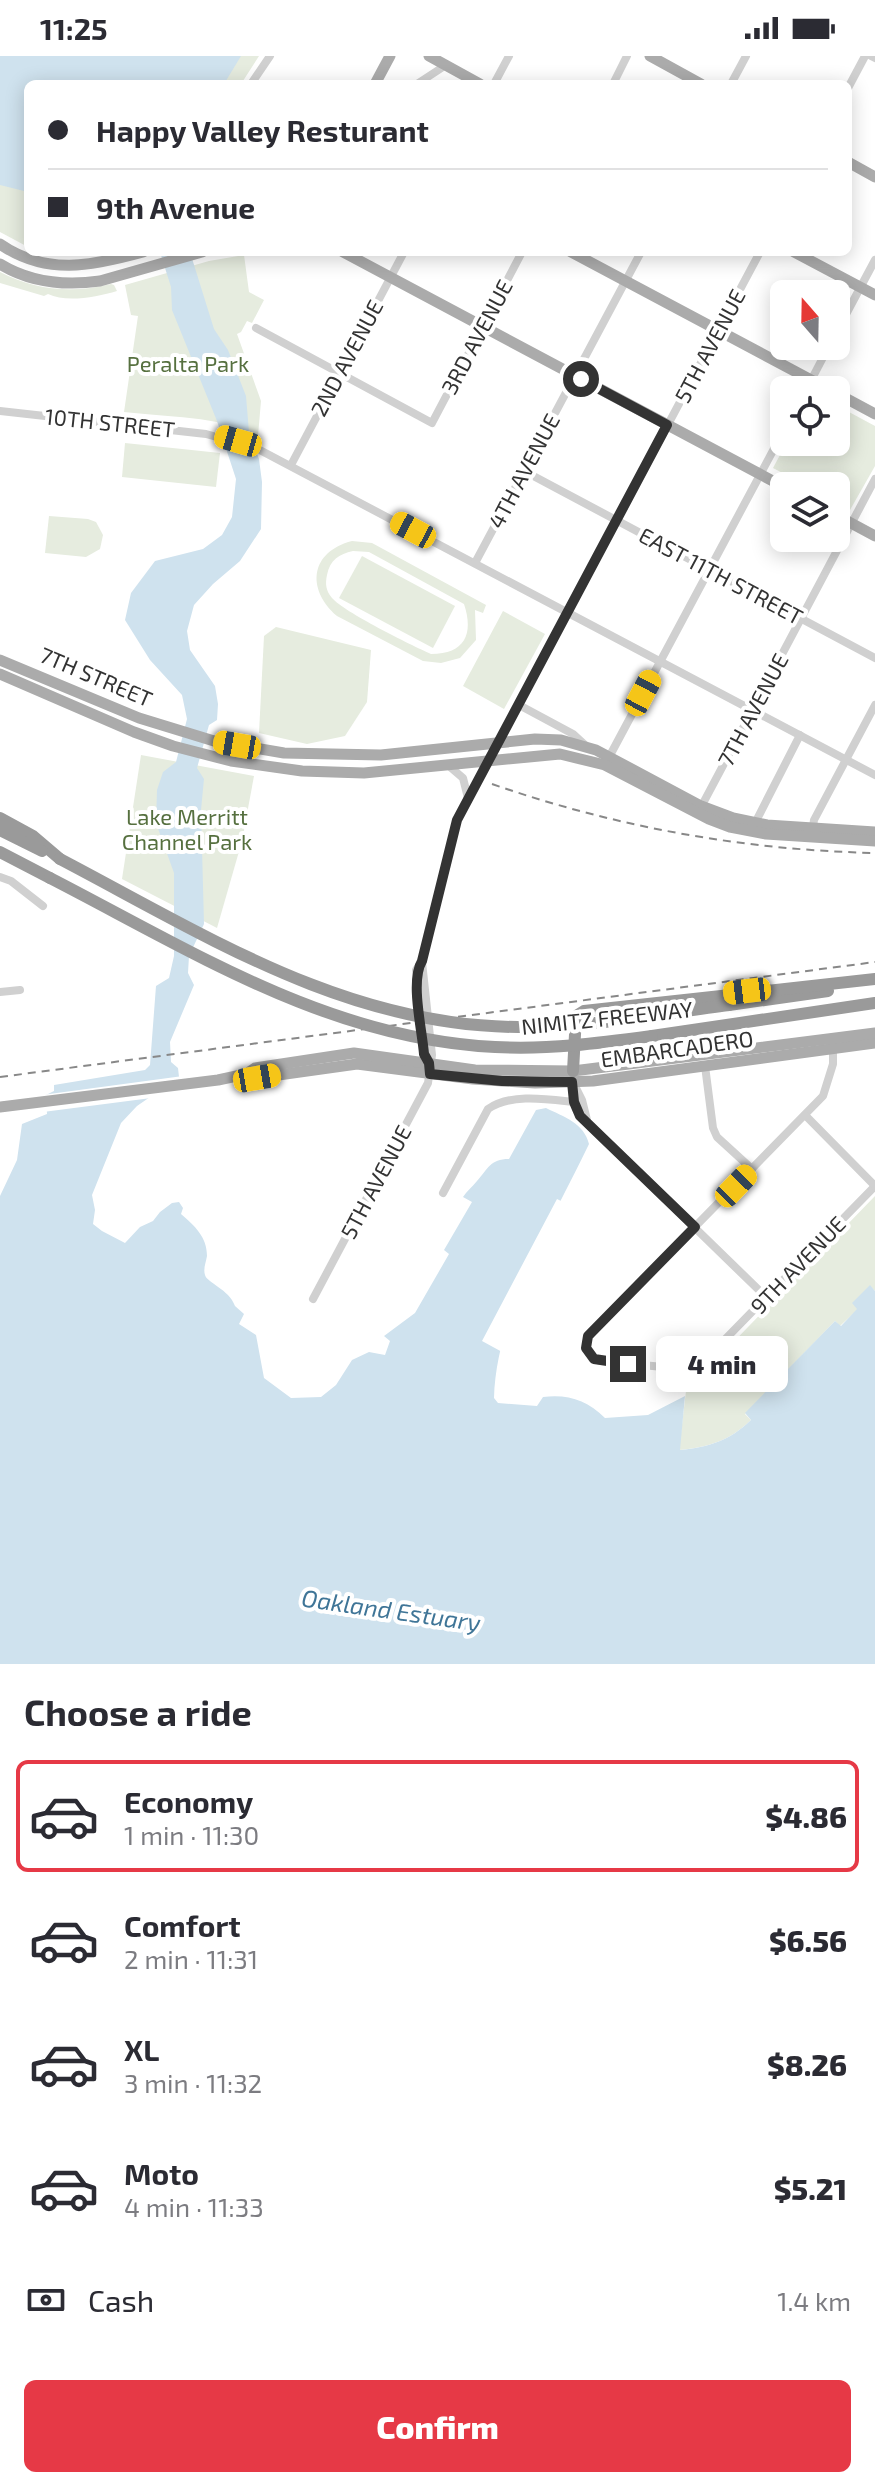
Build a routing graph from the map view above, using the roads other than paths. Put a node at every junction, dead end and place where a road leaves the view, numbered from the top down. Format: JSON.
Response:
{"nodes":[{"id":1,"x":270,"y":56,"type":"edge"},
{"id":2,"x":390,"y":56,"type":"edge"},
{"id":3,"x":429,"y":56,"type":"edge"},
{"id":4,"x":509,"y":56,"type":"edge"},
{"id":5,"x":627,"y":56,"type":"edge"},
{"id":6,"x":650,"y":56,"type":"edge"},
{"id":7,"x":746,"y":56,"type":"edge"},
{"id":8,"x":870,"y":57,"type":"edge"},
{"id":9,"x":446,"y":65,"type":"junction"},
{"id":10,"x":254,"y":80,"type":"edge"},
{"id":11,"x":377,"y":80,"type":"edge"},
{"id":12,"x":423,"y":80,"type":"edge"},
{"id":13,"x":473,"y":80,"type":"edge"},
{"id":14,"x":496,"y":80,"type":"edge"},
{"id":15,"x":615,"y":80,"type":"edge"},
{"id":16,"x":694,"y":80,"type":"edge"},
{"id":17,"x":733,"y":80,"type":"edge"},
{"id":18,"x":852,"y":82,"type":"edge"},
{"id":19,"x":852,"y":164,"type":"edge"},
{"id":20,"x":875,"y":177,"type":"edge"},
{"id":21,"x":0,"y":244,"type":"edge"},
{"id":22,"x":128,"y":256,"type":"edge"},
{"id":23,"x":188,"y":256,"type":"edge"},
{"id":24,"x":350,"y":256,"type":"edge"},
{"id":25,"x":402,"y":256,"type":"edge"},
{"id":26,"x":520,"y":256,"type":"edge"},
{"id":27,"x":579,"y":256,"type":"edge"},
{"id":28,"x":639,"y":256,"type":"edge"},
{"id":29,"x":758,"y":256,"type":"edge"},
{"id":30,"x":802,"y":256,"type":"edge"},
{"id":31,"x":875,"y":260,"type":"edge"},
{"id":32,"x":0,"y":264,"type":"edge"},
{"id":33,"x":390,"y":278,"type":"junction"},
{"id":34,"x":626,"y":281,"type":"junction"},
{"id":35,"x":860,"y":287,"type":"junction"},
{"id":36,"x":875,"y":295,"type":"edge"},
{"id":37,"x":850,"y":306,"type":"edge"},
{"id":38,"x":482,"y":326,"type":"junction"},
{"id":39,"x":256,"y":328,"type":"dead end"},
{"id":40,"x":717,"y":331,"type":"junction"},
{"id":41,"x":339,"y":374,"type":"junction"},
{"id":42,"x":575,"y":376,"type":"junction"},
{"id":43,"x":793,"y":376,"type":"edge"},
{"id":44,"x":850,"y":401,"type":"edge"},
{"id":45,"x":0,"y":411,"type":"edge"},
{"id":46,"x":875,"y":414,"type":"edge"},
{"id":47,"x":667,"y":425,"type":"junction"},
{"id":48,"x":770,"y":456,"type":"edge"},
{"id":49,"x":291,"y":465,"type":"junction"},
{"id":50,"x":524,"y":471,"type":"junction"},
{"id":51,"x":760,"y":474,"type":"junction"},
{"id":52,"x":770,"y":479,"type":"edge"},
{"id":53,"x":875,"y":479,"type":"edge"},
{"id":54,"x":616,"y":520,"type":"junction"},
{"id":55,"x":852,"y":524,"type":"junction"},
{"id":56,"x":875,"y":536,"type":"edge"},
{"id":57,"x":475,"y":563,"type":"junction"},
{"id":58,"x":709,"y":570,"type":"junction"},
{"id":59,"x":568,"y":612,"type":"junction"},
{"id":60,"x":802,"y":619,"type":"junction"},
{"id":61,"x":875,"y":658,"type":"edge"},
{"id":62,"x":0,"y":660,"type":"edge"},
{"id":63,"x":661,"y":660,"type":"junction"},
{"id":64,"x":0,"y":674,"type":"edge"},
{"id":65,"x":519,"y":705,"type":"junction"},
{"id":66,"x":875,"y":705,"type":"edge"},
{"id":67,"x":753,"y":710,"type":"junction"},
{"id":68,"x":800,"y":735,"type":"junction"},
{"id":69,"x":499,"y":743,"type":"junction"},
{"id":70,"x":586,"y":746,"type":"junction"},
{"id":71,"x":846,"y":759,"type":"junction"},
{"id":72,"x":490,"y":760,"type":"junction"},
{"id":73,"x":607,"y":761,"type":"junction"},
{"id":74,"x":449,"y":766,"type":"junction"},
{"id":75,"x":875,"y":775,"type":"edge"},
{"id":76,"x":468,"y":799,"type":"junction"},
{"id":77,"x":700,"y":810,"type":"junction"},
{"id":78,"x":0,"y":818,"type":"edge"},
{"id":79,"x":753,"y":828,"type":"junction"},
{"id":80,"x":0,"y":830,"type":"edge"},
{"id":81,"x":875,"y":832,"type":"edge"},
{"id":82,"x":812,"y":834,"type":"junction"},
{"id":83,"x":875,"y":841,"type":"edge"},
{"id":84,"x":0,"y":852,"type":"edge"},
{"id":85,"x":60,"y":859,"type":"junction"},
{"id":86,"x":0,"y":861,"type":"edge"},
{"id":87,"x":0,"y":877,"type":"edge"},
{"id":88,"x":50,"y":878,"type":"junction"},
{"id":89,"x":43,"y":906,"type":"dead end"},
{"id":90,"x":875,"y":982,"type":"edge"},
{"id":91,"x":20,"y":990,"type":"dead end"},
{"id":92,"x":0,"y":992,"type":"edge"},
{"id":93,"x":875,"y":1003,"type":"edge"},
{"id":94,"x":875,"y":1033,"type":"edge"},
{"id":95,"x":875,"y":1043,"type":"edge"},
{"id":96,"x":833,"y":1044,"type":"junction"},
{"id":97,"x":705,"y":1066,"type":"junction"},
{"id":98,"x":429,"y":1068,"type":"junction"},
{"id":99,"x":594,"y":1075,"type":"junction"},
{"id":100,"x":573,"y":1076,"type":"junction"},
{"id":101,"x":578,"y":1101,"type":"junction"},
{"id":102,"x":0,"y":1107,"type":"edge"},
{"id":103,"x":805,"y":1115,"type":"junction"},
{"id":104,"x":752,"y":1169,"type":"junction"},
{"id":105,"x":875,"y":1186,"type":"edge"},
{"id":106,"x":443,"y":1193,"type":"dead end"},
{"id":107,"x":695,"y":1227,"type":"junction"},
{"id":108,"x":766,"y":1297,"type":"junction"},
{"id":109,"x":313,"y":1299,"type":"dead end"}],
"edges":[{"from":1,"to":10,"type":"street"},
{"from":2,"to":11,"type":"main road"},
{"from":3,"to":9,"type":"main road"},
{"from":4,"to":14,"type":"street"},
{"from":5,"to":15,"type":"street"},
{"from":6,"to":16,"type":"main road"},
{"from":7,"to":17,"type":"street"},
{"from":8,"to":18,"type":"street"},
{"from":9,"to":12,"type":"street"},
{"from":9,"to":13,"type":"main road"},
{"from":19,"to":20,"type":"main road"},
{"from":21,"to":22,"type":"main road"},
{"from":23,"to":32,"type":"main road"},
{"from":24,"to":33,"type":"main road"},
{"from":25,"to":33,"type":"street","name":"2ND AVENUE"},
{"from":26,"to":38,"type":"street","name":"3RD AVENUE"},
{"from":27,"to":34,"type":"main road"},
{"from":28,"to":34,"type":"street","name":"4TH AVENUE"},
{"from":29,"to":40,"type":"street","name":"5TH AVENUE"},
{"from":30,"to":35,"type":"main road"},
{"from":31,"to":35,"type":"street"},
{"from":33,"to":38,"type":"main road"},
{"from":33,"to":41,"type":"street","name":"2ND AVENUE"},
{"from":34,"to":40,"type":"main road"},
{"from":34,"to":42,"type":"street","name":"4TH AVENUE"},
{"from":35,"to":36,"type":"main road"},
{"from":35,"to":37,"type":"street"},
{"from":38,"to":41,"type":"street","name":"3RD AVENUE"},
{"from":38,"to":42,"type":"main road"},
{"from":39,"to":41,"type":"street"},
{"from":40,"to":43,"type":"main road"},
{"from":40,"to":47,"type":"street","name":"5TH AVENUE"},
{"from":41,"to":49,"type":"street","name":"2ND AVENUE"},
{"from":42,"to":47,"type":"main road"},
{"from":42,"to":50,"type":"street","name":"4TH AVENUE"},
{"from":44,"to":46,"type":"main road"},
{"from":45,"to":49,"type":"street","name":"10TH STREET"},
{"from":47,"to":51,"type":"main road"},
{"from":47,"to":54,"type":"street","name":"5TH AVENUE"},
{"from":48,"to":51,"type":"street"},
{"from":49,"to":57,"type":"street","name":"10TH STREET"},
{"from":50,"to":54,"type":"street","name":"EAST 11TH STREET"},
{"from":50,"to":57,"type":"street","name":"4TH AVENUE"},
{"from":51,"to":52,"type":"main road"},
{"from":51,"to":58,"type":"street"},
{"from":53,"to":55,"type":"street","name":"7TH AVENUE"},
{"from":54,"to":58,"type":"street","name":"EAST 11TH STREET"},
{"from":54,"to":59,"type":"street","name":"5TH AVENUE"},
{"from":55,"to":56,"type":"main road"},
{"from":55,"to":60,"type":"street","name":"7TH AVENUE"},
{"from":57,"to":59,"type":"street","name":"10TH STREET"},
{"from":58,"to":60,"type":"street","name":"EAST 11TH STREET"},
{"from":58,"to":63,"type":"street"},
{"from":59,"to":63,"type":"street","name":"10TH STREET"},
{"from":59,"to":65,"type":"street","name":"5TH AVENUE"},
{"from":60,"to":61,"type":"street","name":"EAST 11TH STREET"},
{"from":60,"to":67,"type":"street","name":"7TH AVENUE"},
{"from":62,"to":69,"type":"main road","name":"7TH STREET"},
{"from":63,"to":67,"type":"street","name":"10TH STREET"},
{"from":63,"to":73,"type":"street"},
{"from":64,"to":74,"type":"main road","name":"7TH STREET"},
{"from":65,"to":69,"type":"street","name":"5TH AVENUE"},
{"from":65,"to":70,"type":"street"},
{"from":66,"to":71,"type":"street"},
{"from":67,"to":68,"type":"street","name":"10TH STREET"},
{"from":67,"to":77,"type":"street","name":"7TH AVENUE"},
{"from":68,"to":71,"type":"street","name":"10TH STREET"},
{"from":68,"to":79,"type":"street"},
{"from":69,"to":70,"type":"main road","name":"7TH STREET"},
{"from":69,"to":72,"type":"street","name":"5TH AVENUE"},
{"from":70,"to":73,"type":"main road","name":"7TH STREET"},
{"from":71,"to":75,"type":"street","name":"10TH STREET"},
{"from":71,"to":82,"type":"street"},
{"from":72,"to":73,"type":"main road","name":"7TH STREET"},
{"from":72,"to":74,"type":"main road","name":"7TH STREET"},
{"from":72,"to":76,"type":"street","name":"5TH AVENUE"},
{"from":73,"to":77,"type":"main road"},
{"from":74,"to":76,"type":"street"},
{"from":76,"to":98,"type":"street","name":"5TH AVENUE"},
{"from":77,"to":79,"type":"main road"},
{"from":78,"to":85,"type":"highway"},
{"from":79,"to":82,"type":"main road"},
{"from":80,"to":85,"type":"highway","name":"NIMITZ FREEWAY"},
{"from":81,"to":82,"type":"main road"},
{"from":82,"to":83,"type":"main road"},
{"from":84,"to":88,"type":"highway","name":"NIMITZ FREEWAY"},
{"from":85,"to":90,"type":"highway","name":"NIMITZ FREEWAY","bridge":true},
{"from":86,"to":88,"type":"highway"},
{"from":87,"to":89,"type":"street"},
{"from":88,"to":93,"type":"highway","name":"NIMITZ FREEWAY","bridge":true},
{"from":90,"to":100,"type":"highway"},
{"from":91,"to":92,"type":"street"},
{"from":94,"to":96,"type":"main road","name":"EMBARCADERO"},
{"from":95,"to":96,"type":"main road","name":"EMBARCADERO"},
{"from":96,"to":97,"type":"main road","name":"EMBARCADERO"},
{"from":96,"to":99,"type":"main road","name":"EMBARCADERO"},
{"from":96,"to":103,"type":"street"},
{"from":97,"to":99,"type":"main road","name":"EMBARCADERO"},
{"from":97,"to":104,"type":"street"},
{"from":98,"to":100,"type":"main road","name":"EMBARCADERO"},
{"from":98,"to":100,"type":"main road","name":"EMBARCADERO"},
{"from":98,"to":102,"type":"main road","name":"EMBARCADERO"},
{"from":98,"to":109,"type":"street","name":"5TH AVENUE"},
{"from":99,"to":100,"type":"main road","name":"EMBARCADERO"},
{"from":99,"to":101,"type":"street"},
{"from":100,"to":101,"type":"street"},
{"from":101,"to":106,"type":"street"},
{"from":101,"to":107,"type":"street"},
{"from":103,"to":104,"type":"street"},
{"from":103,"to":105,"type":"street"},
{"from":104,"to":107,"type":"street"},
{"from":105,"to":108,"type":"street","name":"9TH AVENUE"},
{"from":107,"to":108,"type":"street"},
{"from":107,"to":108,"type":"street","name":"9TH AVENUE"}]}
